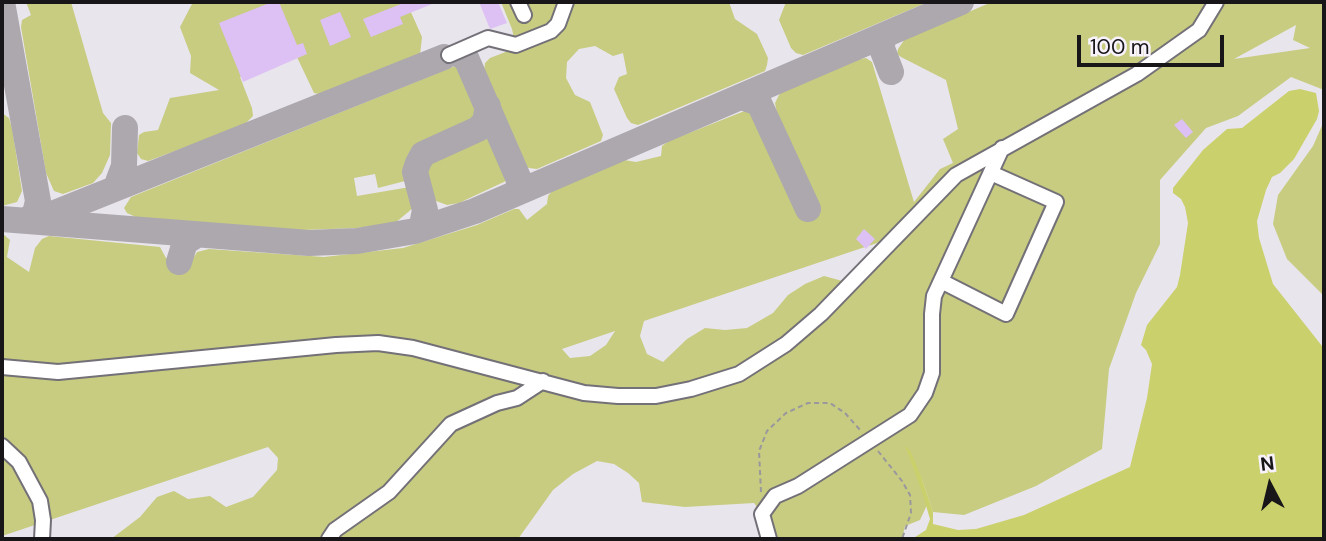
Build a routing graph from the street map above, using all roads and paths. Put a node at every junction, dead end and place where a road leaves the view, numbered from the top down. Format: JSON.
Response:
{"nodes":[{"id":1,"x":566,"y":2,"type":"edge"},
{"id":2,"x":1216,"y":2,"type":"edge"},
{"id":3,"x":449,"y":55,"type":"dead end"},
{"id":4,"x":1002,"y":148,"type":"junction"},
{"id":5,"x":990,"y":173,"type":"junction"},
{"id":6,"x":942,"y":282,"type":"junction"},
{"id":7,"x":2,"y":368,"type":"edge"},
{"id":8,"x":543,"y":381,"type":"junction"},
{"id":9,"x":2,"y":446,"type":"edge"},
{"id":10,"x":43,"y":539,"type":"edge"},
{"id":11,"x":329,"y":539,"type":"edge"},
{"id":12,"x":768,"y":539,"type":"edge"}],
"edges":[{"from":1,"to":3,"type":"lane"},
{"from":2,"to":4,"type":"lane"},
{"from":4,"to":5,"type":"lane"},
{"from":4,"to":8,"type":"lane"},
{"from":5,"to":6,"type":"lane"},
{"from":5,"to":6,"type":"lane"},
{"from":6,"to":12,"type":"lane"},
{"from":7,"to":8,"type":"lane"},
{"from":8,"to":11,"type":"lane"},
{"from":9,"to":10,"type":"lane"}]}
